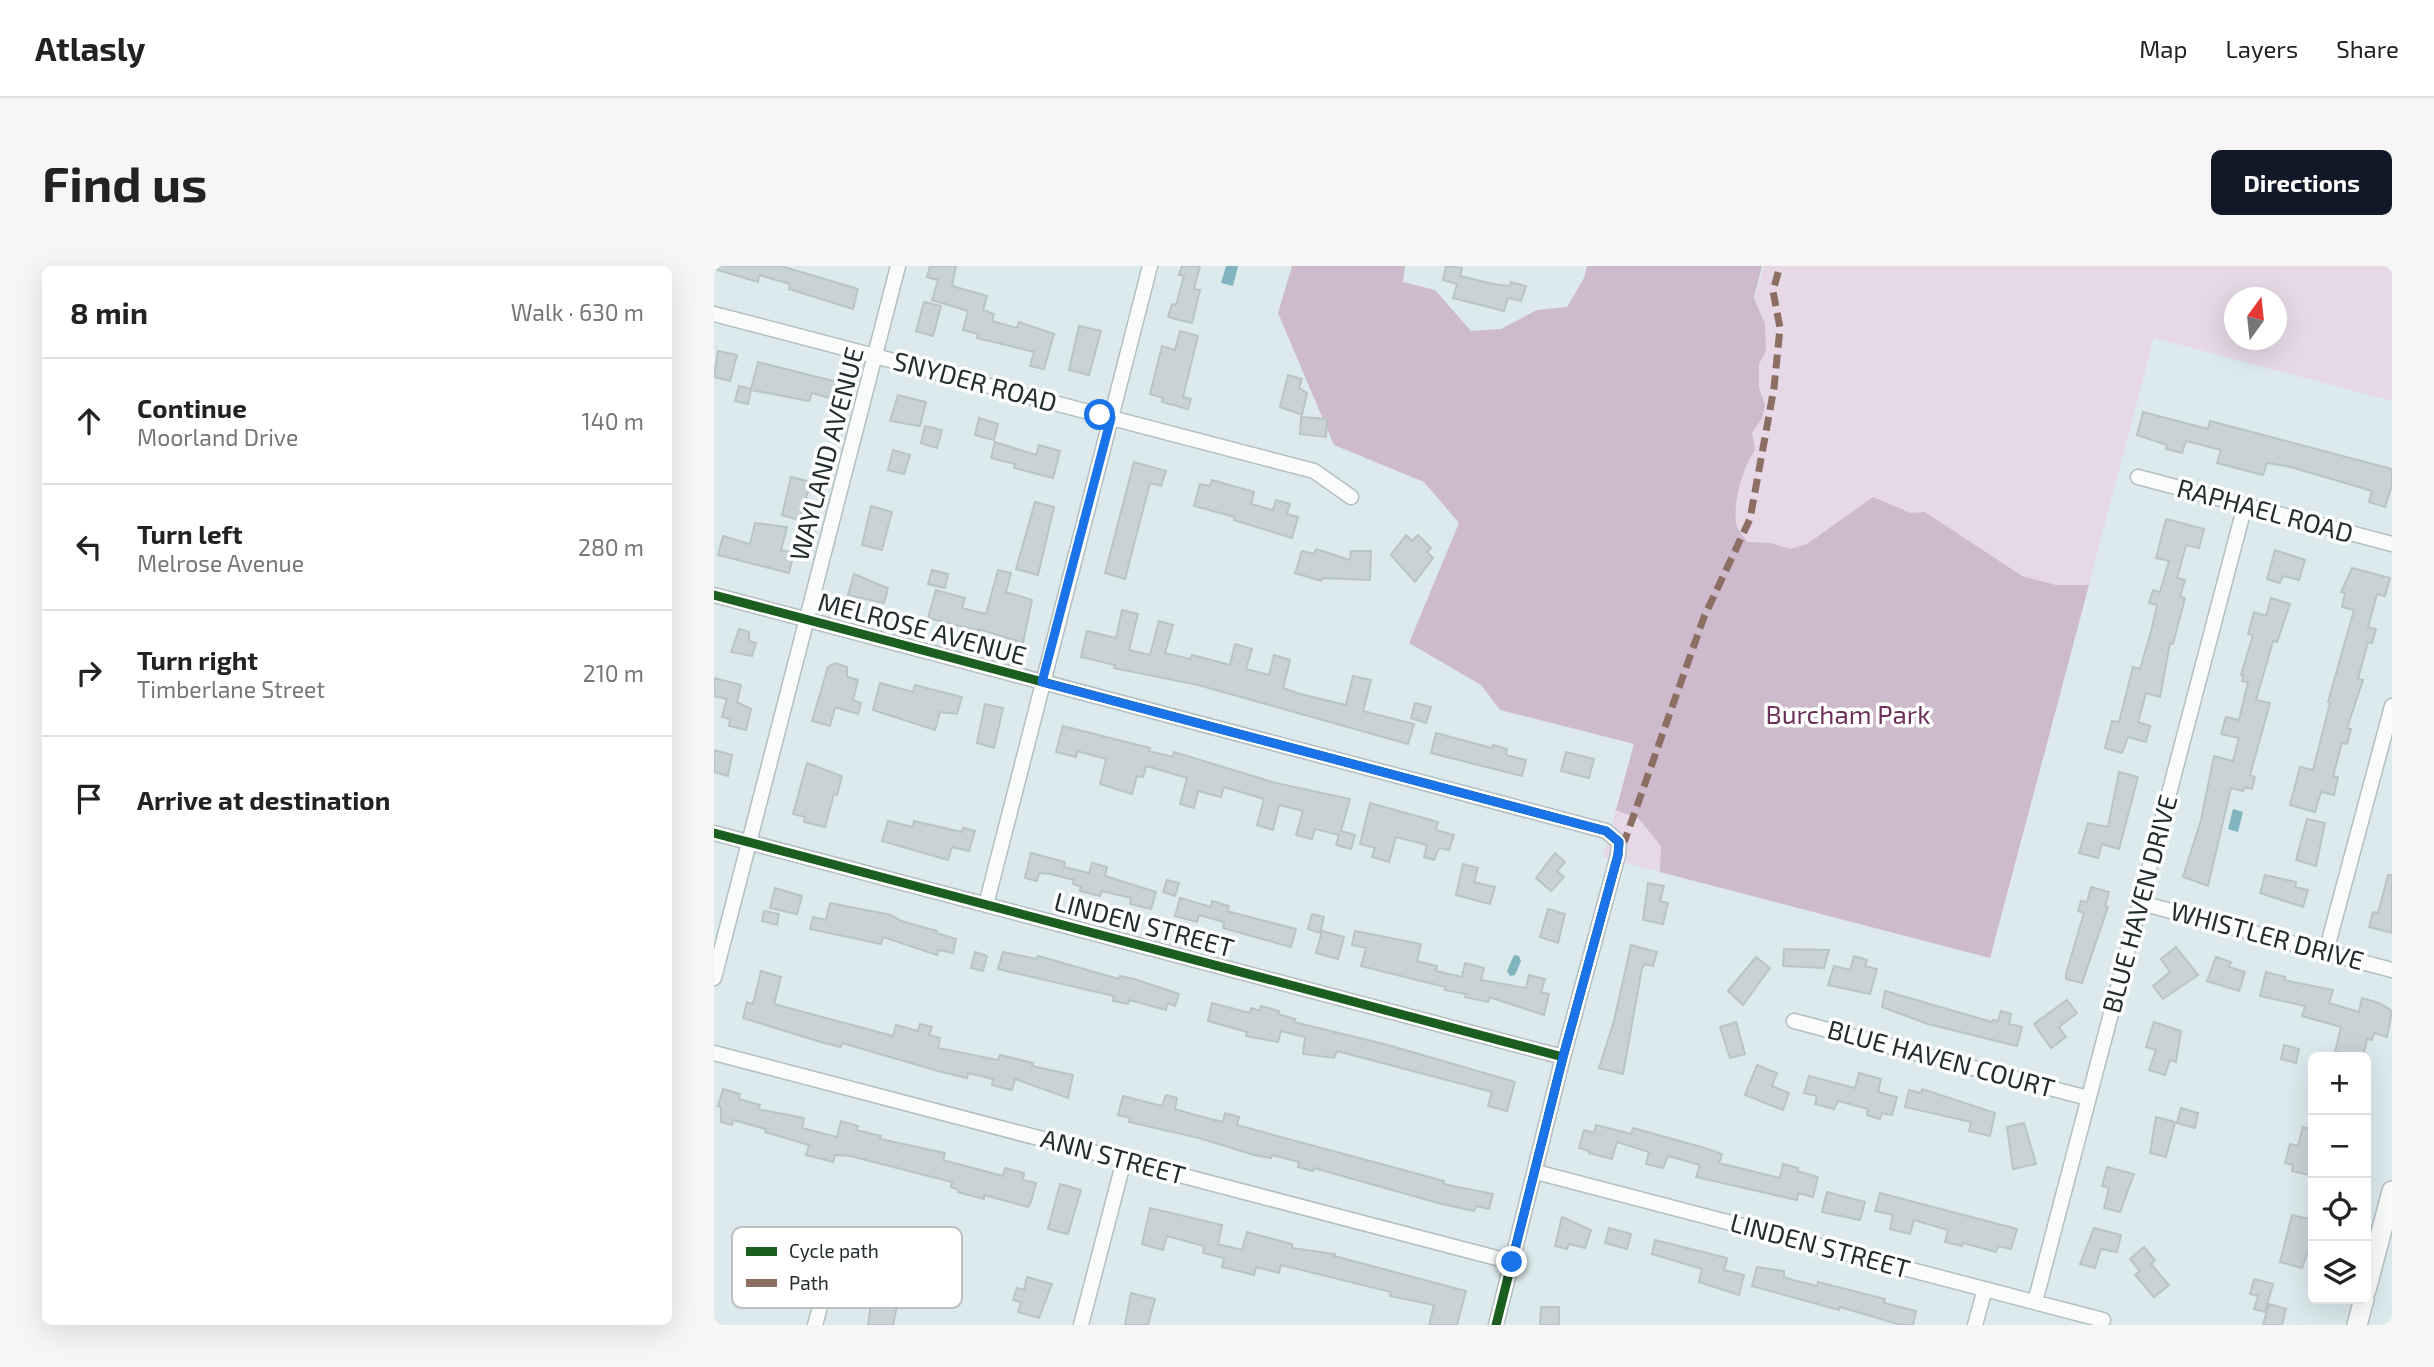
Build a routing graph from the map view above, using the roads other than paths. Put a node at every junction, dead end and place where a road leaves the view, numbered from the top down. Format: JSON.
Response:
{"nodes":[{"id":1,"x":898,"y":266,"type":"edge"},
{"id":2,"x":1150,"y":266,"type":"edge"},
{"id":3,"x":714,"y":314,"type":"edge"},
{"id":4,"x":875,"y":355,"type":"junction"},
{"id":5,"x":1111,"y":418,"type":"junction"},
{"id":6,"x":2138,"y":477,"type":"dead end"},
{"id":7,"x":1351,"y":496,"type":"dead end"},
{"id":8,"x":2245,"y":505,"type":"junction"},
{"id":9,"x":2392,"y":544,"type":"edge"},
{"id":10,"x":714,"y":595,"type":"edge"},
{"id":11,"x":806,"y":620,"type":"junction"},
{"id":12,"x":1042,"y":682,"type":"junction"},
{"id":13,"x":2392,"y":706,"type":"edge"},
{"id":14,"x":714,"y":833,"type":"edge"},
{"id":15,"x":749,"y":842,"type":"junction"},
{"id":16,"x":2141,"y":903,"type":"junction"},
{"id":17,"x":986,"y":905,"type":"junction"},
{"id":18,"x":2326,"y":952,"type":"junction"},
{"id":19,"x":2392,"y":970,"type":"edge"},
{"id":20,"x":714,"y":978,"type":"edge"},
{"id":21,"x":1794,"y":1021,"type":"dead end"},
{"id":22,"x":714,"y":1052,"type":"edge"},
{"id":23,"x":1563,"y":1057,"type":"junction"},
{"id":24,"x":2088,"y":1098,"type":"junction"},
{"id":25,"x":1124,"y":1160,"type":"junction"},
{"id":26,"x":1536,"y":1172,"type":"junction"},
{"id":27,"x":2392,"y":1191,"type":"edge"},
{"id":28,"x":1512,"y":1262,"type":"junction"},
{"id":29,"x":2371,"y":1271,"type":"edge"},
{"id":30,"x":1985,"y":1289,"type":"junction"},
{"id":31,"x":2035,"y":1302,"type":"junction"},
{"id":32,"x":2363,"y":1304,"type":"edge"},
{"id":33,"x":2103,"y":1320,"type":"dead end"},
{"id":34,"x":1081,"y":1325,"type":"edge"},
{"id":35,"x":1496,"y":1325,"type":"edge"},
{"id":36,"x":1975,"y":1325,"type":"edge"},
{"id":37,"x":2357,"y":1325,"type":"edge"}],
"edges":[{"from":1,"to":4,"type":"street","name":"WAYLAND AVENUE"},
{"from":2,"to":5,"type":"street"},
{"from":3,"to":4,"type":"street","name":"SNYDER ROAD"},
{"from":4,"to":5,"type":"street","name":"SNYDER ROAD"},
{"from":4,"to":11,"type":"street","name":"WAYLAND AVENUE"},
{"from":5,"to":7,"type":"street","name":"SNYDER ROAD"},
{"from":5,"to":12,"type":"street"},
{"from":6,"to":8,"type":"street","name":"RAPHAEL ROAD"},
{"from":8,"to":9,"type":"street","name":"RAPHAEL ROAD"},
{"from":8,"to":16,"type":"street","name":"BLUE HAVEN DRIVE"},
{"from":10,"to":11,"type":"street","name":"MELROSE AVENUE"},
{"from":11,"to":12,"type":"street","name":"MELROSE AVENUE"},
{"from":11,"to":15,"type":"street","name":"WAYLAND AVENUE"},
{"from":12,"to":17,"type":"street"},
{"from":12,"to":23,"type":"street","name":"MELROSE AVENUE"},
{"from":13,"to":18,"type":"street"},
{"from":14,"to":15,"type":"street","name":"LINDEN STREET"},
{"from":15,"to":17,"type":"street","name":"LINDEN STREET"},
{"from":15,"to":20,"type":"street","name":"WAYLAND AVENUE"},
{"from":16,"to":18,"type":"street","name":"WHISTLER DRIVE"},
{"from":16,"to":24,"type":"street","name":"BLUE HAVEN DRIVE"},
{"from":17,"to":23,"type":"street","name":"LINDEN STREET"},
{"from":18,"to":19,"type":"street","name":"WHISTLER DRIVE"},
{"from":21,"to":24,"type":"street","name":"BLUE HAVEN COURT"},
{"from":22,"to":25,"type":"street","name":"ANN STREET"},
{"from":23,"to":26,"type":"street"},
{"from":24,"to":31,"type":"street","name":"BLUE HAVEN DRIVE"},
{"from":25,"to":28,"type":"street","name":"ANN STREET"},
{"from":25,"to":34,"type":"street"},
{"from":26,"to":28,"type":"street"},
{"from":26,"to":30,"type":"street","name":"LINDEN STREET"},
{"from":27,"to":29,"type":"street"},
{"from":28,"to":35,"type":"street"},
{"from":30,"to":31,"type":"street","name":"LINDEN STREET"},
{"from":30,"to":36,"type":"street"},
{"from":31,"to":33,"type":"street","name":"LINDEN STREET"},
{"from":32,"to":37,"type":"street"}]}
